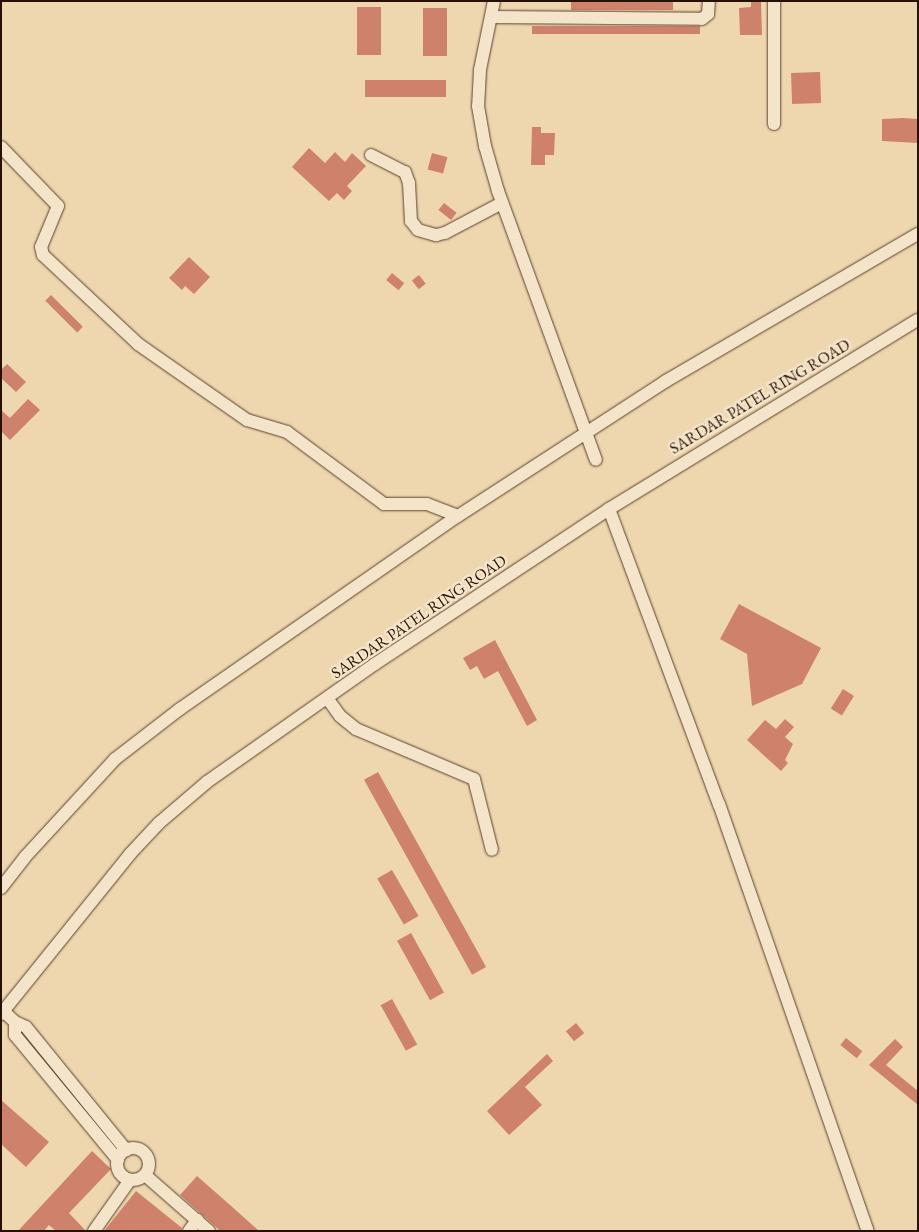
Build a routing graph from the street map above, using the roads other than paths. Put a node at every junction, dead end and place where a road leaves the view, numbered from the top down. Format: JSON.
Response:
{"nodes":[{"id":1,"x":494,"y":1,"type":"edge"},
{"id":2,"x":709,"y":1,"type":"edge"},
{"id":3,"x":774,"y":1,"type":"edge"},
{"id":4,"x":491,"y":17,"type":"junction"},
{"id":5,"x":774,"y":124,"type":"dead end"},
{"id":6,"x":1,"y":147,"type":"edge"},
{"id":7,"x":370,"y":155,"type":"dead end"},
{"id":8,"x":502,"y":204,"type":"junction"},
{"id":9,"x":918,"y":234,"type":"edge"},
{"id":10,"x":918,"y":320,"type":"edge"},
{"id":11,"x":587,"y":432,"type":"junction"},
{"id":12,"x":596,"y":460,"type":"dead end"},
{"id":13,"x":609,"y":509,"type":"junction"},
{"id":14,"x":458,"y":516,"type":"junction"},
{"id":15,"x":327,"y":698,"type":"junction"},
{"id":16,"x":492,"y":850,"type":"dead end"},
{"id":17,"x":1,"y":888,"type":"edge"},
{"id":18,"x":2,"y":1011,"type":"edge"},
{"id":19,"x":122,"y":1155,"type":"junction"},
{"id":20,"x":145,"y":1175,"type":"junction"},
{"id":21,"x":130,"y":1180,"type":"junction"},
{"id":22,"x":197,"y":1220,"type":"junction"},
{"id":23,"x":94,"y":1231,"type":"edge"},
{"id":24,"x":189,"y":1231,"type":"edge"},
{"id":25,"x":209,"y":1231,"type":"edge"},
{"id":26,"x":868,"y":1231,"type":"edge"}],
"edges":[{"from":1,"to":4,"type":"street"},
{"from":2,"to":4,"type":"street"},
{"from":3,"to":5,"type":"street"},
{"from":4,"to":8,"type":"street"},
{"from":6,"to":14,"type":"street"},
{"from":7,"to":8,"type":"street"},
{"from":8,"to":11,"type":"street"},
{"from":9,"to":11,"type":"street"},
{"from":10,"to":13,"type":"street","name":"SARDAR PATEL RING ROAD"},
{"from":11,"to":12,"type":"street"},
{"from":11,"to":14,"type":"street"},
{"from":13,"to":15,"type":"street","name":"SARDAR PATEL RING ROAD"},
{"from":13,"to":26,"type":"street"},
{"from":14,"to":17,"type":"street"},
{"from":15,"to":16,"type":"street"},
{"from":15,"to":18,"type":"street","name":"SARDAR PATEL RING ROAD"},
{"from":18,"to":19,"type":"street"},
{"from":19,"to":20,"type":"street"},
{"from":19,"to":21,"type":"street"},
{"from":20,"to":21,"type":"street"},
{"from":20,"to":22,"type":"street"},
{"from":21,"to":23,"type":"street"},
{"from":22,"to":24,"type":"street"},
{"from":22,"to":25,"type":"street"}]}
